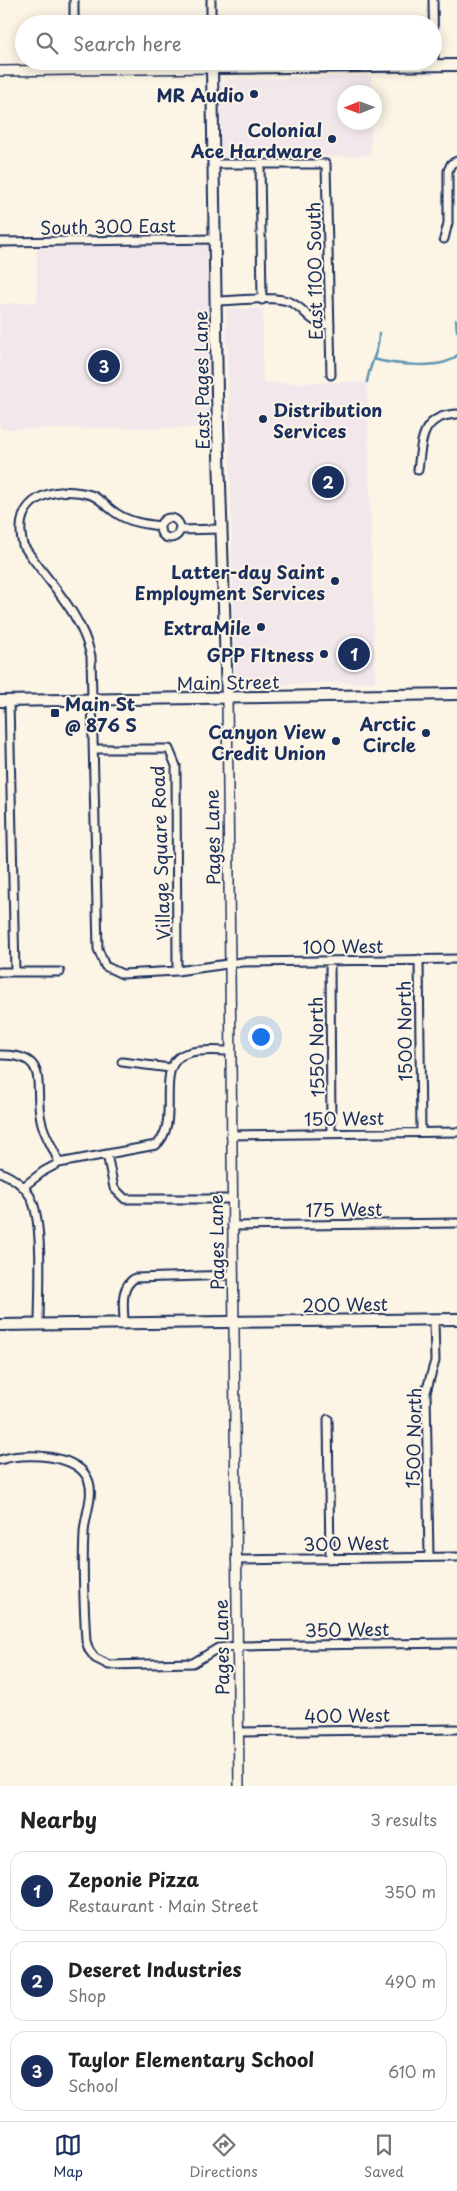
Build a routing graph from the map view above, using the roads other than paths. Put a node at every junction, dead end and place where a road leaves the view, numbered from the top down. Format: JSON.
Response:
{"nodes":[{"id":1,"x":74,"y":0,"type":"edge"},
{"id":2,"x":211,"y":0,"type":"edge"},
{"id":3,"x":433,"y":0,"type":"edge"},
{"id":4,"x":74,"y":15,"type":"edge"},
{"id":5,"x":212,"y":15,"type":"edge"},
{"id":6,"x":433,"y":15,"type":"edge"},
{"id":7,"x":457,"y":65,"type":"edge"},
{"id":8,"x":442,"y":66,"type":"edge"},
{"id":9,"x":15,"y":70,"type":"edge"},
{"id":10,"x":212,"y":70,"type":"edge"},
{"id":11,"x":0,"y":71,"type":"edge"},
{"id":12,"x":260,"y":163,"type":"junction"},
{"id":13,"x":454,"y":163,"type":"edge"},
{"id":14,"x":214,"y":164,"type":"junction"},
{"id":15,"x":216,"y":239,"type":"junction"},
{"id":16,"x":444,"y":239,"type":"dead end"},
{"id":17,"x":0,"y":242,"type":"edge"},
{"id":18,"x":262,"y":300,"type":"junction"},
{"id":19,"x":215,"y":301,"type":"junction"},
{"id":20,"x":330,"y":326,"type":"junction"},
{"id":21,"x":331,"y":375,"type":"dead end"},
{"id":22,"x":457,"y":414,"type":"edge"},
{"id":23,"x":418,"y":470,"type":"dead end"},
{"id":24,"x":160,"y":526,"type":"junction"},
{"id":25,"x":221,"y":529,"type":"junction"},
{"id":26,"x":179,"y":530,"type":"junction"},
{"id":27,"x":457,"y":694,"type":"edge"},
{"id":28,"x":226,"y":698,"type":"junction"},
{"id":29,"x":93,"y":700,"type":"junction"},
{"id":30,"x":4,"y":701,"type":"edge"},
{"id":31,"x":94,"y":749,"type":"junction"},
{"id":32,"x":419,"y":959,"type":"junction"},
{"id":33,"x":457,"y":959,"type":"edge"},
{"id":34,"x":330,"y":961,"type":"junction"},
{"id":35,"x":229,"y":963,"type":"junction"},
{"id":36,"x":177,"y":971,"type":"junction"},
{"id":37,"x":0,"y":972,"type":"edge"},
{"id":38,"x":15,"y":972,"type":"junction"},
{"id":39,"x":60,"y":972,"type":"dead end"},
{"id":40,"x":230,"y":1051,"type":"junction"},
{"id":41,"x":0,"y":1055,"type":"edge"},
{"id":42,"x":122,"y":1062,"type":"dead end"},
{"id":43,"x":170,"y":1068,"type":"junction"},
{"id":44,"x":421,"y":1132,"type":"junction"},
{"id":45,"x":457,"y":1132,"type":"edge"},
{"id":46,"x":331,"y":1134,"type":"junction"},
{"id":47,"x":231,"y":1135,"type":"junction"},
{"id":48,"x":107,"y":1154,"type":"junction"},
{"id":49,"x":58,"y":1163,"type":"junction"},
{"id":50,"x":0,"y":1172,"type":"edge"},
{"id":51,"x":23,"y":1187,"type":"junction"},
{"id":52,"x":232,"y":1198,"type":"junction"},
{"id":53,"x":457,"y":1223,"type":"edge"},
{"id":54,"x":232,"y":1226,"type":"junction"},
{"id":55,"x":233,"y":1275,"type":"junction"},
{"id":56,"x":457,"y":1319,"type":"edge"},
{"id":57,"x":434,"y":1320,"type":"junction"},
{"id":58,"x":233,"y":1322,"type":"junction"},
{"id":59,"x":124,"y":1323,"type":"junction"},
{"id":60,"x":0,"y":1324,"type":"edge"},
{"id":61,"x":39,"y":1324,"type":"junction"},
{"id":62,"x":328,"y":1419,"type":"dead end"},
{"id":63,"x":0,"y":1460,"type":"edge"},
{"id":64,"x":457,"y":1556,"type":"edge"},
{"id":65,"x":428,"y":1557,"type":"junction"},
{"id":66,"x":330,"y":1558,"type":"junction"},
{"id":67,"x":236,"y":1560,"type":"junction"},
{"id":68,"x":457,"y":1643,"type":"edge"},
{"id":69,"x":237,"y":1646,"type":"junction"},
{"id":70,"x":457,"y":1729,"type":"edge"},
{"id":71,"x":238,"y":1732,"type":"junction"},
{"id":72,"x":239,"y":1786,"type":"edge"}],
"edges":[{"from":1,"to":4,"type":"street"},
{"from":2,"to":5,"type":"street"},
{"from":3,"to":6,"type":"street"},
{"from":7,"to":8,"type":"main road"},
{"from":9,"to":11,"type":"street"},
{"from":10,"to":14,"type":"main road","name":"East Pages Lane"},
{"from":12,"to":14,"type":"street"},
{"from":12,"to":18,"type":"street"},
{"from":12,"to":20,"type":"street","name":"East 1100 South"},
{"from":13,"to":16,"type":"street"},
{"from":14,"to":15,"type":"main road","name":"East Pages Lane"},
{"from":15,"to":17,"type":"street","name":"South 300 East"},
{"from":15,"to":19,"type":"main road","name":"East Pages Lane"},
{"from":18,"to":19,"type":"street"},
{"from":18,"to":20,"type":"street"},
{"from":19,"to":25,"type":"main road","name":"East Pages Lane"},
{"from":20,"to":21,"type":"street","name":"East 1100 South"},
{"from":22,"to":23,"type":"street"},
{"from":24,"to":26,"type":"street"},
{"from":24,"to":26,"type":"street"},
{"from":24,"to":29,"type":"street","name":"100 West"},
{"from":25,"to":26,"type":"street"},
{"from":25,"to":28,"type":"main road","name":"East Pages Lane"},
{"from":27,"to":28,"type":"main road","name":"Main Street"},
{"from":28,"to":29,"type":"main road","name":"Main Street"},
{"from":28,"to":35,"type":"street","name":"Pages Lane"},
{"from":29,"to":30,"type":"main road","name":"Main Street"},
{"from":29,"to":31,"type":"street","name":"100 West"},
{"from":30,"to":38,"type":"street"},
{"from":31,"to":36,"type":"street","name":"100 West"},
{"from":31,"to":36,"type":"street","name":"Village Square Road"},
{"from":32,"to":33,"type":"street","name":"100 West"},
{"from":32,"to":34,"type":"street","name":"100 West"},
{"from":32,"to":44,"type":"street","name":"1500 North"},
{"from":34,"to":35,"type":"street","name":"100 West"},
{"from":34,"to":46,"type":"street","name":"1550 North"},
{"from":35,"to":36,"type":"street","name":"100 West"},
{"from":35,"to":40,"type":"street","name":"Pages Lane"},
{"from":37,"to":38,"type":"street"},
{"from":38,"to":39,"type":"street"},
{"from":40,"to":43,"type":"street"},
{"from":40,"to":47,"type":"street","name":"Pages Lane"},
{"from":41,"to":49,"type":"street"},
{"from":42,"to":43,"type":"street"},
{"from":43,"to":48,"type":"street"},
{"from":44,"to":45,"type":"street","name":"150 West"},
{"from":44,"to":46,"type":"street","name":"150 West"},
{"from":46,"to":47,"type":"street","name":"150 West"},
{"from":47,"to":52,"type":"street","name":"Pages Lane"},
{"from":48,"to":49,"type":"street"},
{"from":48,"to":52,"type":"street"},
{"from":49,"to":51,"type":"street"},
{"from":50,"to":51,"type":"street"},
{"from":51,"to":61,"type":"street"},
{"from":52,"to":54,"type":"street","name":"Pages Lane"},
{"from":53,"to":54,"type":"street","name":"175 West"},
{"from":54,"to":55,"type":"street","name":"Pages Lane"},
{"from":55,"to":58,"type":"street","name":"Pages Lane"},
{"from":55,"to":59,"type":"street"},
{"from":56,"to":57,"type":"main road","name":"200 West"},
{"from":57,"to":58,"type":"main road","name":"200 West"},
{"from":57,"to":65,"type":"street","name":"1500 North"},
{"from":58,"to":59,"type":"main road","name":"200 West"},
{"from":58,"to":67,"type":"street","name":"Pages Lane"},
{"from":59,"to":61,"type":"main road"},
{"from":60,"to":61,"type":"main road"},
{"from":62,"to":66,"type":"street"},
{"from":63,"to":69,"type":"street","name":"350 West"},
{"from":64,"to":65,"type":"street","name":"300 West"},
{"from":65,"to":66,"type":"street","name":"300 West"},
{"from":66,"to":67,"type":"street","name":"300 West"},
{"from":67,"to":69,"type":"street","name":"Pages Lane"},
{"from":68,"to":69,"type":"street","name":"350 West"},
{"from":69,"to":71,"type":"street","name":"Pages Lane"},
{"from":70,"to":71,"type":"street","name":"400 West"},
{"from":71,"to":72,"type":"street","name":"Pages Lane"}]}
